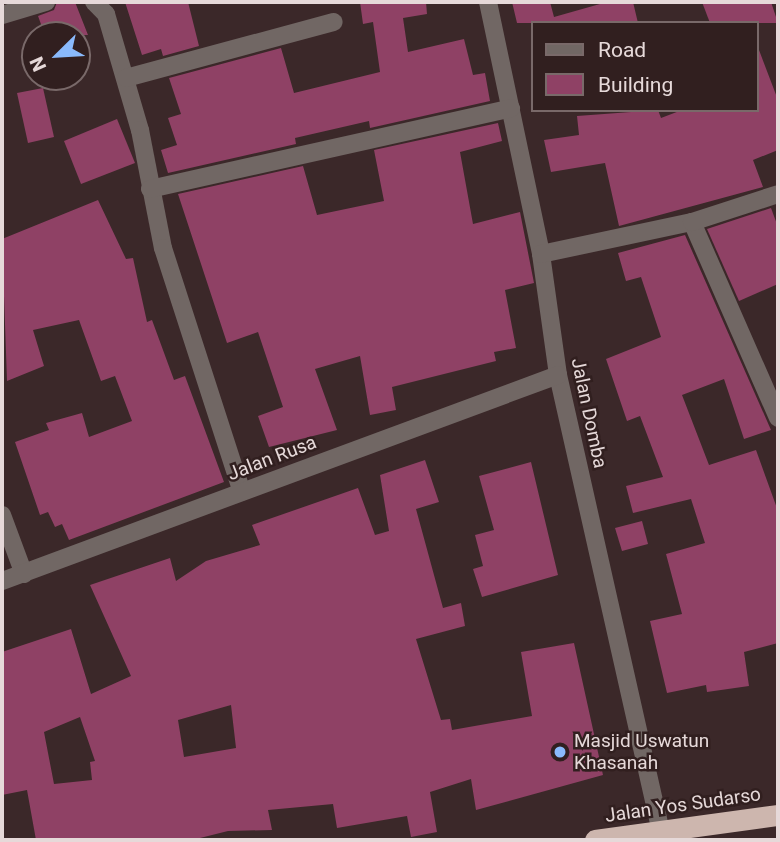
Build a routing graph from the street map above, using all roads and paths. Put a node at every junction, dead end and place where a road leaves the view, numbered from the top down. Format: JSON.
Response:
{"nodes":[{"id":1,"x":47,"y":2,"type":"edge"},
{"id":2,"x":94,"y":2,"type":"edge"},
{"id":3,"x":488,"y":2,"type":"edge"},
{"id":4,"x":2,"y":15,"type":"edge"},
{"id":5,"x":334,"y":22,"type":"dead end"},
{"id":6,"x":126,"y":78,"type":"junction"},
{"id":7,"x":511,"y":108,"type":"junction"},
{"id":8,"x":150,"y":189,"type":"junction"},
{"id":9,"x":778,"y":194,"type":"edge"},
{"id":10,"x":692,"y":222,"type":"junction"},
{"id":11,"x":541,"y":254,"type":"junction"},
{"id":12,"x":558,"y":375,"type":"junction"},
{"id":13,"x":778,"y":418,"type":"edge"},
{"id":14,"x":243,"y":492,"type":"junction"},
{"id":15,"x":2,"y":515,"type":"edge"},
{"id":16,"x":24,"y":574,"type":"junction"},
{"id":17,"x":2,"y":581,"type":"edge"},
{"id":18,"x":778,"y":815,"type":"edge"},
{"id":19,"x":660,"y":831,"type":"junction"},
{"id":20,"x":595,"y":840,"type":"edge"}],
"edges":[{"from":1,"to":4,"type":"street"},
{"from":2,"to":6,"type":"street"},
{"from":3,"to":7,"type":"street","name":"Jalan Domba"},
{"from":5,"to":6,"type":"street"},
{"from":6,"to":8,"type":"street"},
{"from":7,"to":8,"type":"street"},
{"from":7,"to":11,"type":"street","name":"Jalan Domba"},
{"from":8,"to":14,"type":"street"},
{"from":9,"to":10,"type":"street"},
{"from":10,"to":11,"type":"street"},
{"from":10,"to":13,"type":"street"},
{"from":11,"to":12,"type":"street","name":"Jalan Domba"},
{"from":12,"to":14,"type":"street","name":"Jalan Rusa"},
{"from":12,"to":19,"type":"street","name":"Jalan Domba"},
{"from":14,"to":16,"type":"street","name":"Jalan Rusa"},
{"from":15,"to":16,"type":"street"},
{"from":16,"to":17,"type":"street","name":"Jalan Rusa"},
{"from":18,"to":19,"type":"highway","name":"Jalan Yos Sudarso"},
{"from":19,"to":20,"type":"highway","name":"Jalan Yos Sudarso"}]}
